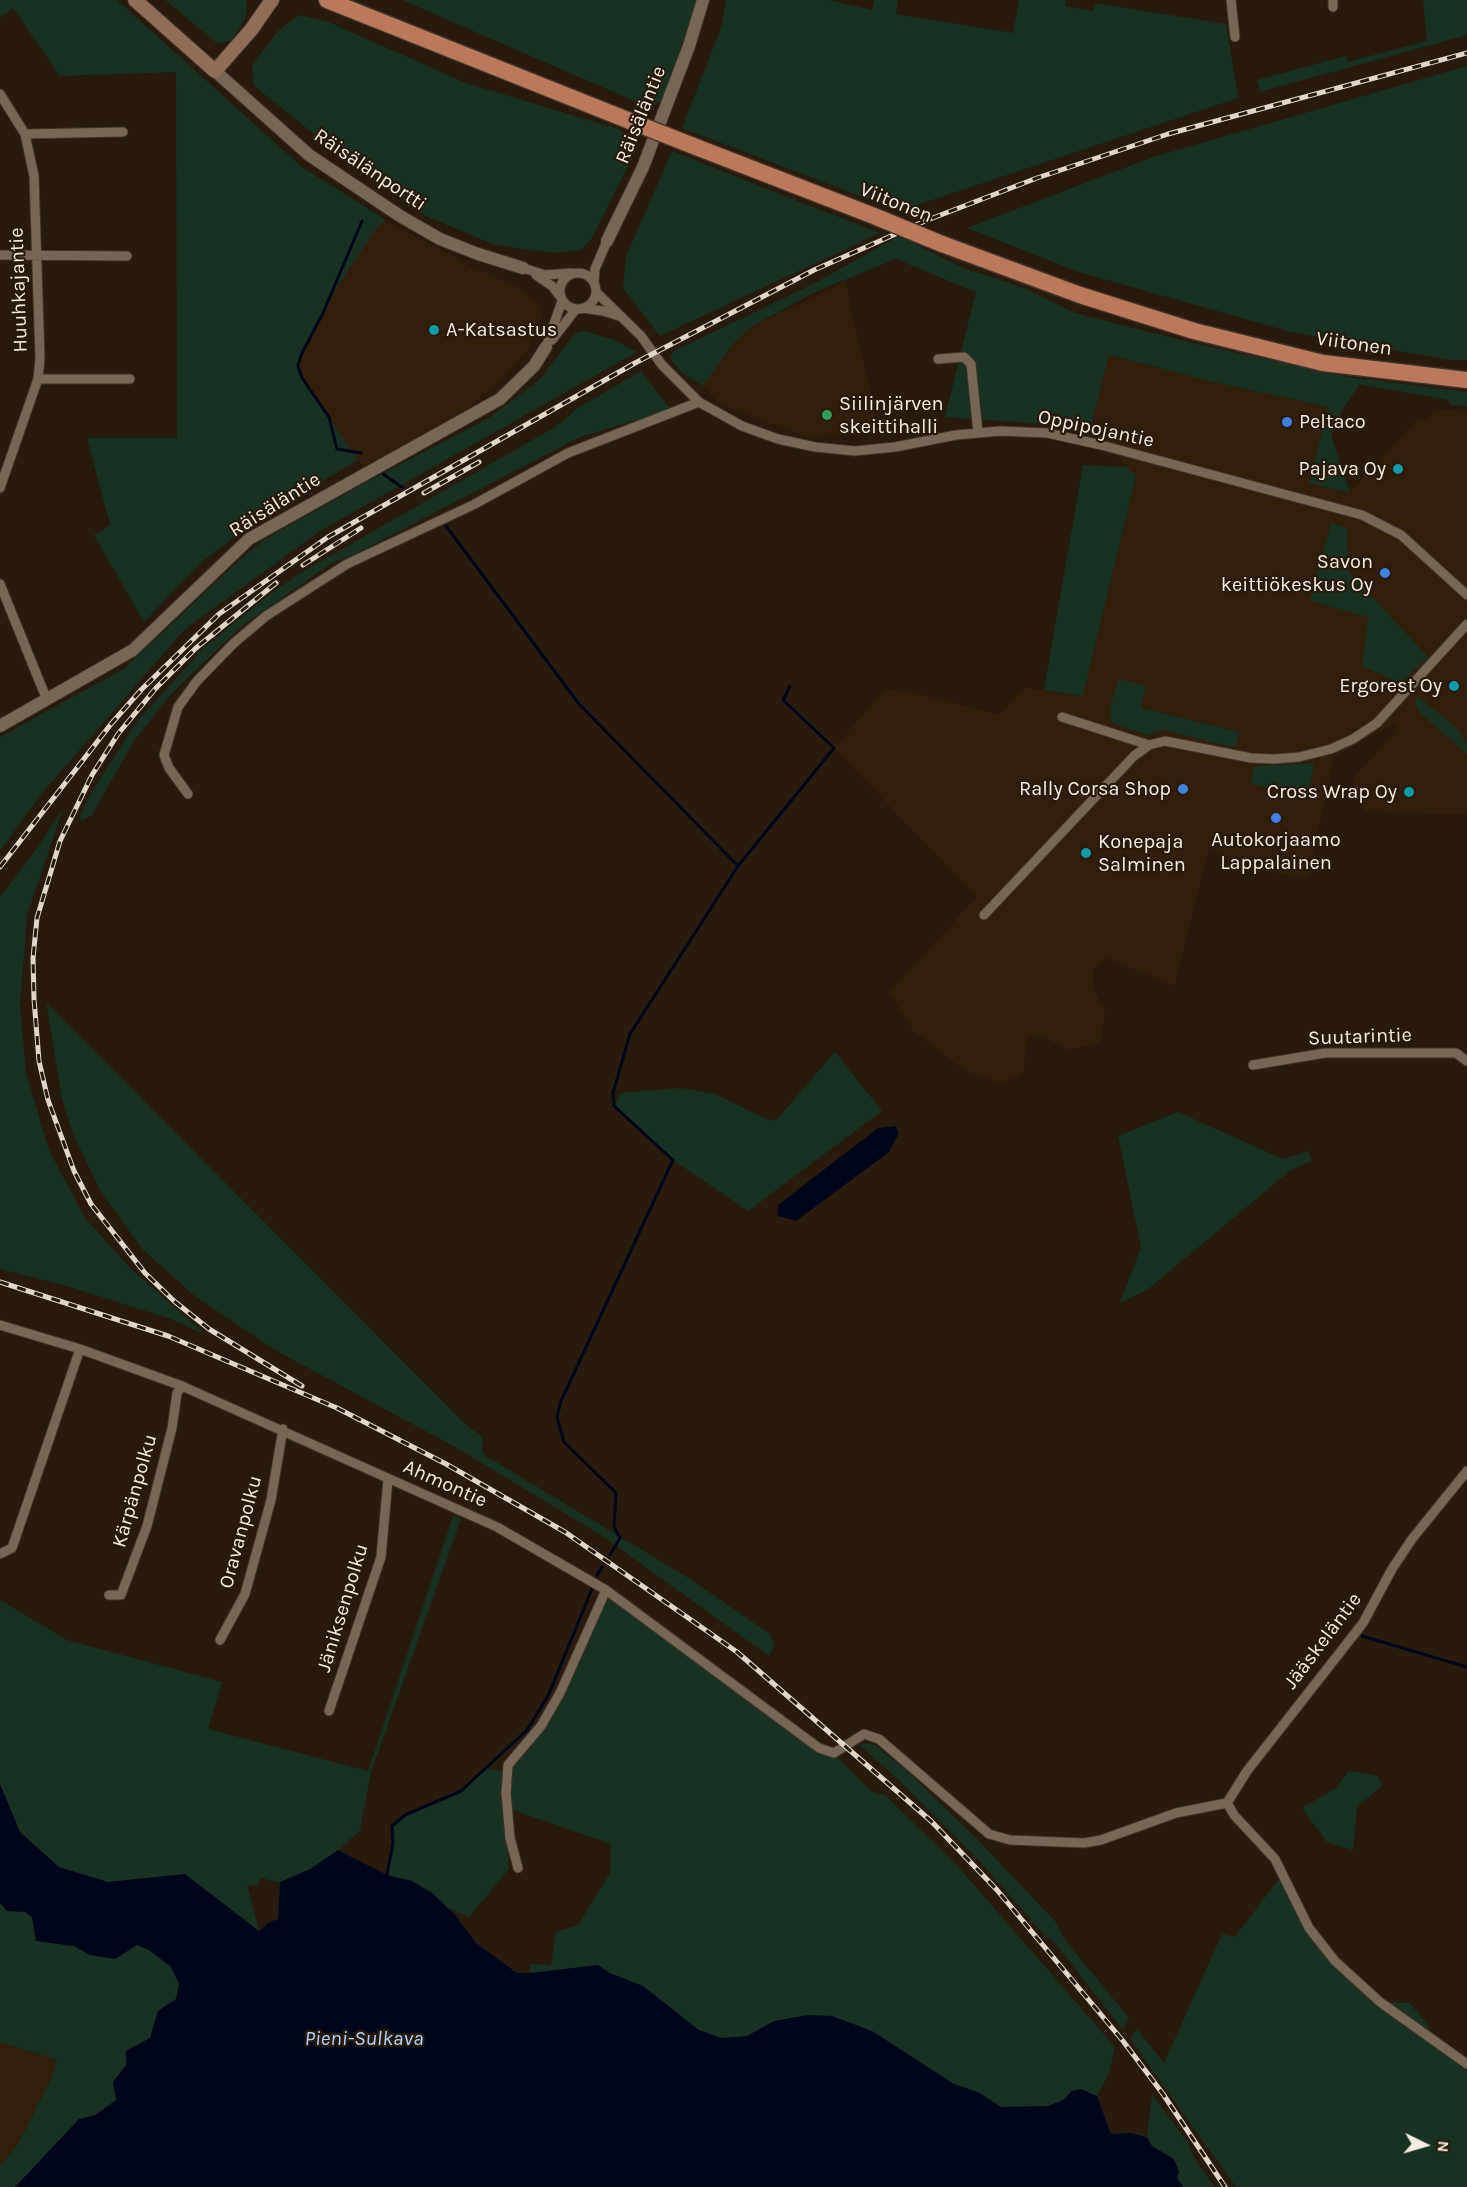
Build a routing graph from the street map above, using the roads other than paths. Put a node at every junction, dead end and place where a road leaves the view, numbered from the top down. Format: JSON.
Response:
{"nodes":[{"id":1,"x":135,"y":0,"type":"edge"},
{"id":2,"x":272,"y":0,"type":"edge"},
{"id":3,"x":327,"y":0,"type":"edge"},
{"id":4,"x":703,"y":0,"type":"edge"},
{"id":5,"x":1231,"y":0,"type":"edge"},
{"id":6,"x":1235,"y":37,"type":"dead end"},
{"id":7,"x":215,"y":71,"type":"junction"},
{"id":8,"x":0,"y":94,"type":"edge"},
{"id":9,"x":123,"y":132,"type":"dead end"},
{"id":10,"x":25,"y":134,"type":"junction"},
{"id":11,"x":607,"y":241,"type":"junction"},
{"id":12,"x":0,"y":255,"type":"edge"},
{"id":13,"x":36,"y":255,"type":"junction"},
{"id":14,"x":127,"y":256,"type":"dead end"},
{"id":15,"x":523,"y":268,"type":"junction"},
{"id":16,"x":576,"y":273,"type":"junction"},
{"id":17,"x":595,"y":288,"type":"junction"},
{"id":18,"x":561,"y":298,"type":"junction"},
{"id":19,"x":580,"y":309,"type":"junction"},
{"id":20,"x":625,"y":318,"type":"junction"},
{"id":21,"x":546,"y":346,"type":"junction"},
{"id":22,"x":938,"y":358,"type":"dead end"},
{"id":23,"x":38,"y":379,"type":"junction"},
{"id":24,"x":130,"y":379,"type":"dead end"},
{"id":25,"x":1467,"y":380,"type":"edge"},
{"id":26,"x":699,"y":402,"type":"junction"},
{"id":27,"x":978,"y":433,"type":"junction"},
{"id":28,"x":0,"y":486,"type":"edge"},
{"id":29,"x":0,"y":584,"type":"edge"},
{"id":30,"x":1467,"y":595,"type":"edge"},
{"id":31,"x":1467,"y":624,"type":"edge"},
{"id":32,"x":47,"y":700,"type":"junction"},
{"id":33,"x":1062,"y":717,"type":"dead end"},
{"id":34,"x":0,"y":726,"type":"edge"},
{"id":35,"x":1149,"y":746,"type":"junction"},
{"id":36,"x":188,"y":794,"type":"dead end"},
{"id":37,"x":984,"y":915,"type":"dead end"},
{"id":38,"x":1467,"y":1061,"type":"edge"},
{"id":39,"x":1253,"y":1065,"type":"dead end"},
{"id":40,"x":0,"y":1325,"type":"edge"},
{"id":41,"x":80,"y":1349,"type":"junction"},
{"id":42,"x":182,"y":1386,"type":"junction"},
{"id":43,"x":283,"y":1429,"type":"junction"},
{"id":44,"x":1467,"y":1471,"type":"edge"},
{"id":45,"x":388,"y":1479,"type":"junction"},
{"id":46,"x":0,"y":1554,"type":"edge"},
{"id":47,"x":606,"y":1590,"type":"junction"},
{"id":48,"x":110,"y":1595,"type":"dead end"},
{"id":49,"x":220,"y":1640,"type":"dead end"},
{"id":50,"x":328,"y":1711,"type":"dead end"},
{"id":51,"x":1227,"y":1803,"type":"junction"},
{"id":52,"x":518,"y":1868,"type":"dead end"},
{"id":53,"x":1467,"y":2064,"type":"edge"}],
"edges":[{"from":1,"to":7,"type":"main road"},
{"from":2,"to":7,"type":"main road"},
{"from":3,"to":25,"type":"highway","name":"Viitonen","bridge":true},
{"from":4,"to":11,"type":"street","name":"Räisäläntie"},
{"from":5,"to":6,"type":"street"},
{"from":7,"to":15,"type":"street","name":"Räisälänportti"},
{"from":8,"to":10,"type":"street","name":"Huuhkajantie"},
{"from":9,"to":10,"type":"street"},
{"from":10,"to":13,"type":"street","name":"Huuhkajantie"},
{"from":11,"to":16,"type":"street"},
{"from":11,"to":17,"type":"street"},
{"from":12,"to":13,"type":"street"},
{"from":13,"to":14,"type":"street"},
{"from":13,"to":23,"type":"street","name":"Huuhkajantie"},
{"from":15,"to":16,"type":"street"},
{"from":15,"to":18,"type":"street"},
{"from":16,"to":17,"type":"street"},
{"from":16,"to":18,"type":"street"},
{"from":17,"to":19,"type":"street"},
{"from":17,"to":20,"type":"street","name":"Oppipojantie"},
{"from":18,"to":19,"type":"street"},
{"from":18,"to":21,"type":"street"},
{"from":19,"to":20,"type":"street"},
{"from":19,"to":21,"type":"street"},
{"from":20,"to":26,"type":"street","name":"Oppipojantie"},
{"from":21,"to":32,"type":"street","name":"Räisäläntie"},
{"from":22,"to":27,"type":"street"},
{"from":23,"to":24,"type":"street"},
{"from":23,"to":28,"type":"street","name":"Huuhkajantie"},
{"from":26,"to":27,"type":"street","name":"Oppipojantie"},
{"from":26,"to":36,"type":"street"},
{"from":27,"to":30,"type":"street","name":"Oppipojantie"},
{"from":29,"to":32,"type":"street"},
{"from":31,"to":35,"type":"street"},
{"from":32,"to":34,"type":"street","name":"Räisäläntie"},
{"from":33,"to":35,"type":"street"},
{"from":35,"to":37,"type":"street"},
{"from":38,"to":39,"type":"street","name":"Suutarintie"},
{"from":40,"to":41,"type":"street","name":"Ahmontie"},
{"from":41,"to":42,"type":"street","name":"Ahmontie"},
{"from":41,"to":46,"type":"street"},
{"from":42,"to":43,"type":"street","name":"Ahmontie"},
{"from":42,"to":48,"type":"street","name":"Kärpänpolku"},
{"from":43,"to":45,"type":"street","name":"Ahmontie"},
{"from":43,"to":49,"type":"street","name":"Oravanpolku"},
{"from":44,"to":51,"type":"street","name":"Jääskeläntie"},
{"from":45,"to":47,"type":"street","name":"Ahmontie"},
{"from":45,"to":50,"type":"street","name":"Jäniksenpolku"},
{"from":47,"to":51,"type":"street","name":"Ahmontie"},
{"from":47,"to":52,"type":"street"},
{"from":51,"to":53,"type":"street"}]}
